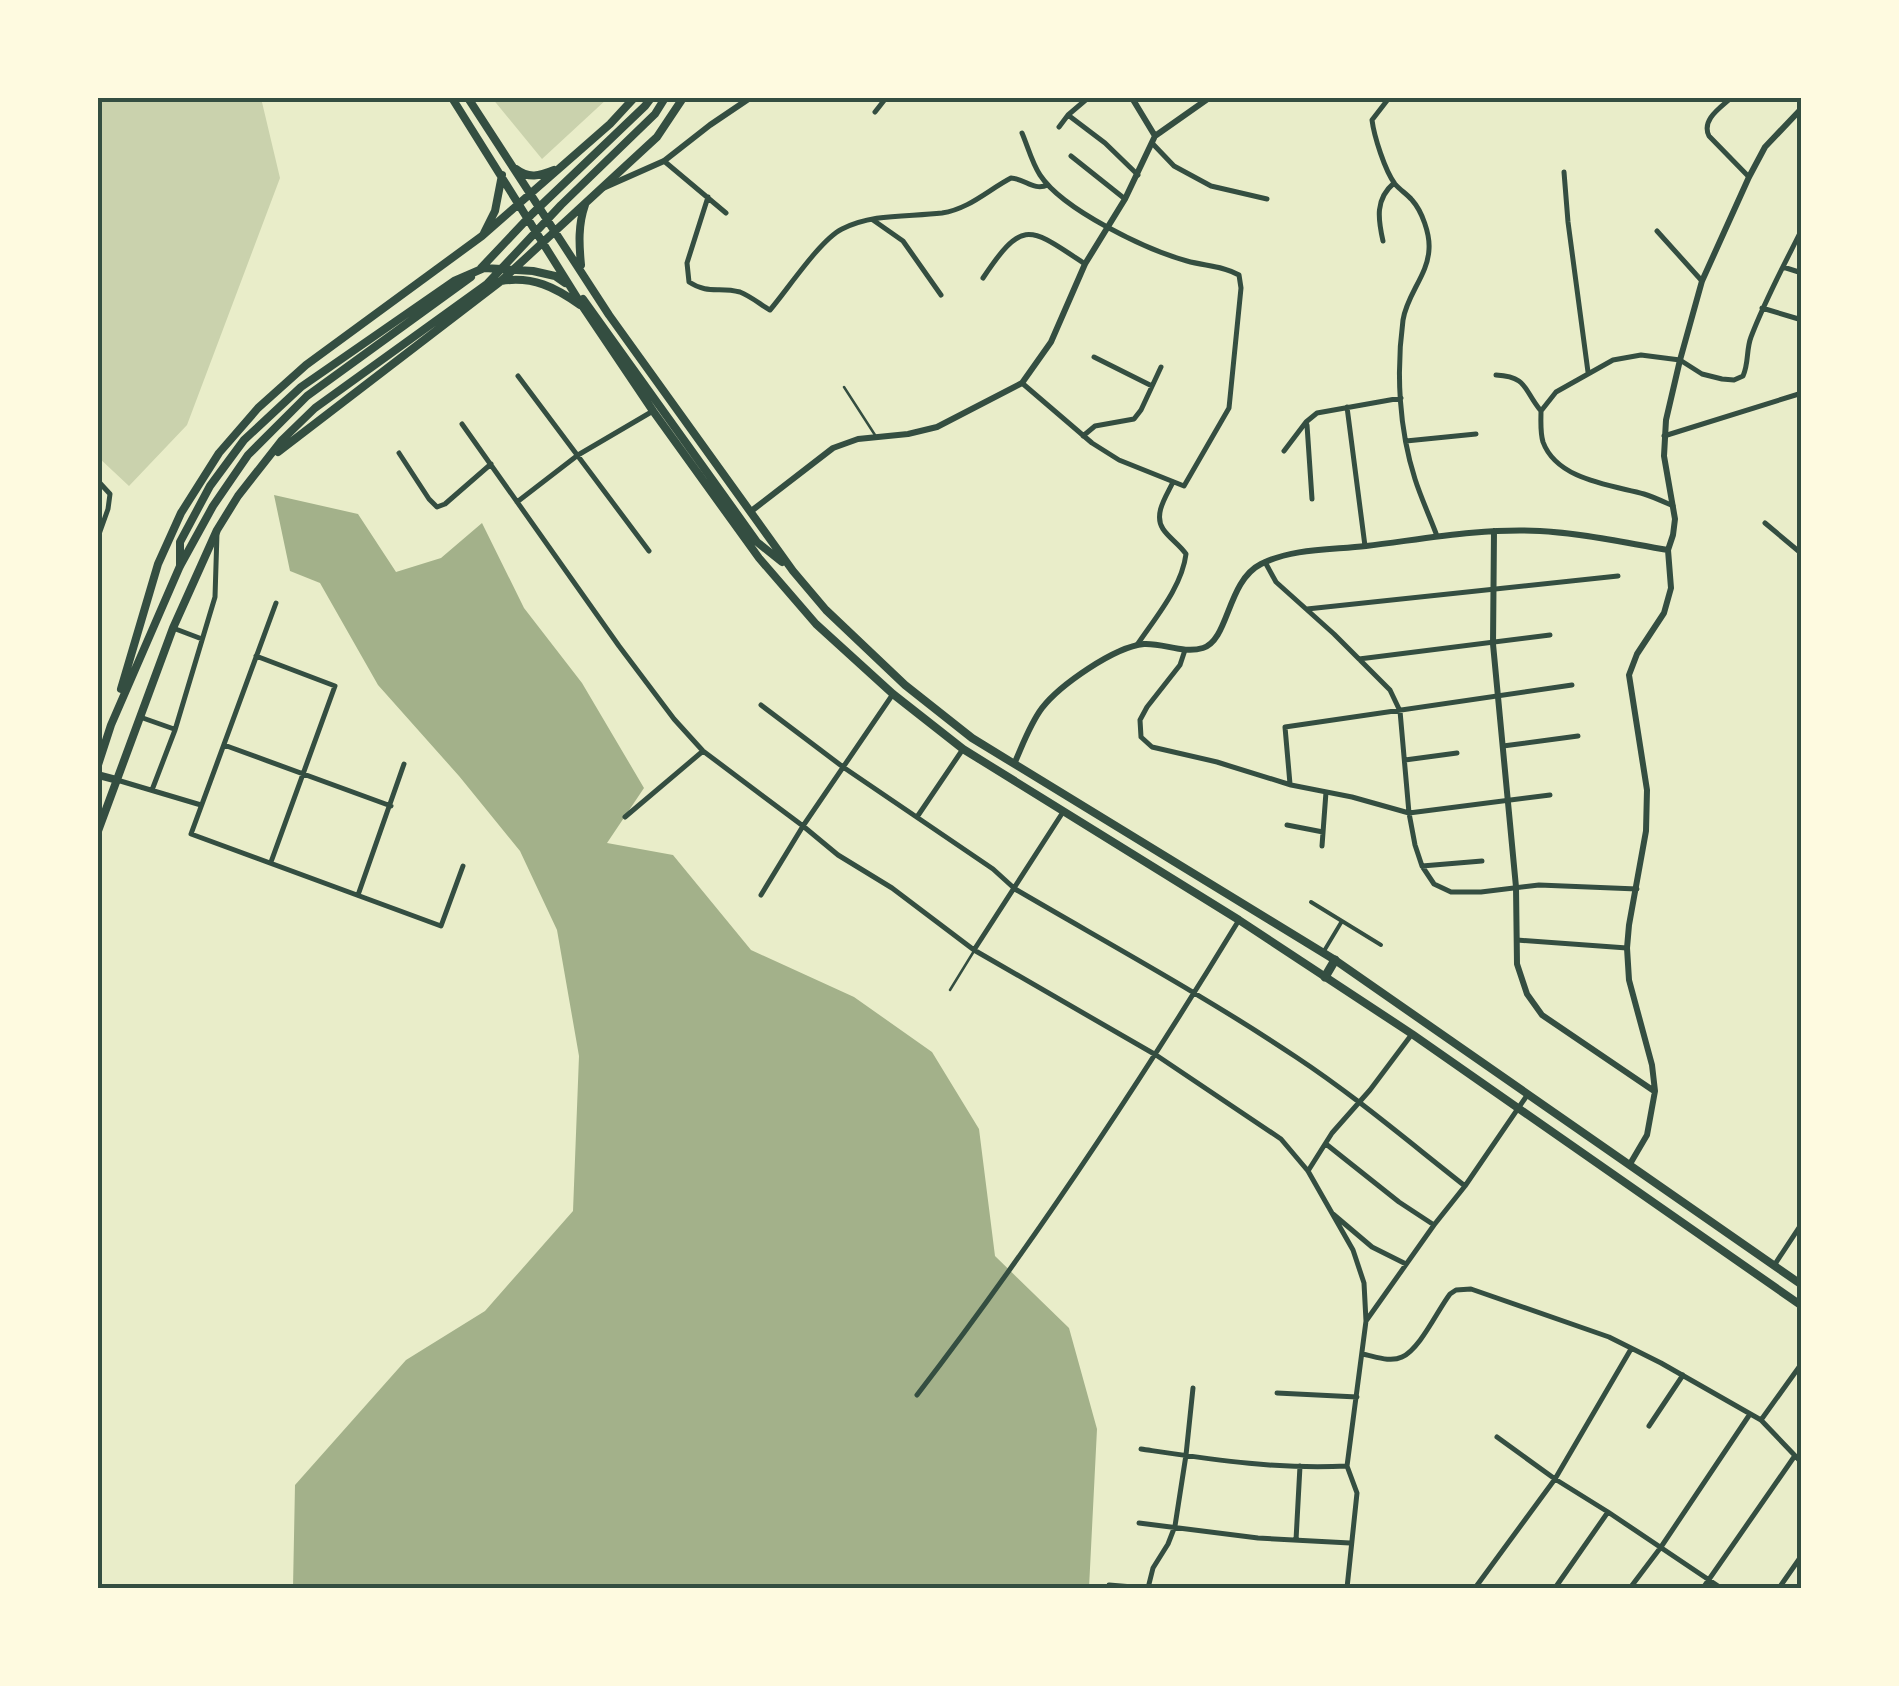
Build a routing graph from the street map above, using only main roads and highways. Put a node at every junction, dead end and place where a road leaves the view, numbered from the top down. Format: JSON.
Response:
{"nodes":[{"id":1,"x":452,"y":98,"type":"edge"},
{"id":2,"x":468,"y":98,"type":"edge"},
{"id":3,"x":634,"y":98,"type":"edge"},
{"id":4,"x":666,"y":98,"type":"edge"},
{"id":5,"x":683,"y":98,"type":"edge"},
{"id":6,"x":648,"y":102,"type":"edge"},
{"id":7,"x":510,"y":164,"type":"junction"},
{"id":8,"x":562,"y":166,"type":"junction"},
{"id":9,"x":502,"y":176,"type":"junction"},
{"id":10,"x":530,"y":194,"type":"junction"},
{"id":11,"x":586,"y":200,"type":"junction"},
{"id":12,"x":520,"y":204,"type":"junction"},
{"id":13,"x":556,"y":232,"type":"junction"},
{"id":14,"x":482,"y":236,"type":"junction"},
{"id":15,"x":544,"y":243,"type":"junction"},
{"id":16,"x":582,"y":270,"type":"junction"},
{"id":17,"x":502,"y":281,"type":"junction"},
{"id":18,"x":583,"y":307,"type":"junction"},
{"id":19,"x":658,"y":409,"type":"junction"},
{"id":20,"x":270,"y":458,"type":"junction"},
{"id":21,"x":180,"y":566,"type":"junction"},
{"id":22,"x":793,"y":571,"type":"junction"},
{"id":23,"x":111,"y":725,"type":"junction"},
{"id":24,"x":98,"y":765,"type":"edge"},
{"id":25,"x":98,"y":775,"type":"edge"},
{"id":26,"x":118,"y":780,"type":"junction"},
{"id":27,"x":100,"y":814,"type":"edge"},
{"id":28,"x":98,"y":831,"type":"edge"},
{"id":29,"x":1335,"y":960,"type":"junction"},
{"id":30,"x":1325,"y":977,"type":"junction"},
{"id":31,"x":1802,"y":1285,"type":"edge"},
{"id":32,"x":1802,"y":1306,"type":"edge"}],
"edges":[{"from":1,"to":9,"type":"main road"},
{"from":2,"to":7,"type":"main road"},
{"from":3,"to":8,"type":"main road"},
{"from":4,"to":20,"type":"main road"},
{"from":5,"to":11,"type":"main road"},
{"from":6,"to":21,"type":"main road"},
{"from":7,"to":8,"type":"main road"},
{"from":7,"to":10,"type":"main road"},
{"from":8,"to":10,"type":"main road"},
{"from":9,"to":12,"type":"main road"},
{"from":9,"to":14,"type":"main road"},
{"from":10,"to":12,"type":"main road"},
{"from":10,"to":13,"type":"main road"},
{"from":11,"to":13,"type":"main road"},
{"from":11,"to":16,"type":"main road"},
{"from":12,"to":14,"type":"main road"},
{"from":12,"to":15,"type":"main road"},
{"from":13,"to":15,"type":"main road"},
{"from":13,"to":16,"type":"main road"},
{"from":14,"to":23,"type":"main road"},
{"from":15,"to":17,"type":"main road"},
{"from":15,"to":18,"type":"main road"},
{"from":16,"to":22,"type":"main road"},
{"from":17,"to":18,"type":"main road"},
{"from":17,"to":20,"type":"main road"},
{"from":18,"to":19,"type":"main road"},
{"from":19,"to":21,"type":"main road"},
{"from":19,"to":22,"type":"main road"},
{"from":19,"to":30,"type":"main road"},
{"from":20,"to":26,"type":"main road"},
{"from":21,"to":23,"type":"main road"},
{"from":22,"to":29,"type":"main road"},
{"from":23,"to":24,"type":"main road"},
{"from":25,"to":26,"type":"main road"},
{"from":26,"to":27,"type":"main road"},
{"from":27,"to":28,"type":"main road"},
{"from":29,"to":30,"type":"highway"},
{"from":29,"to":31,"type":"main road"},
{"from":30,"to":32,"type":"main road"}]}
